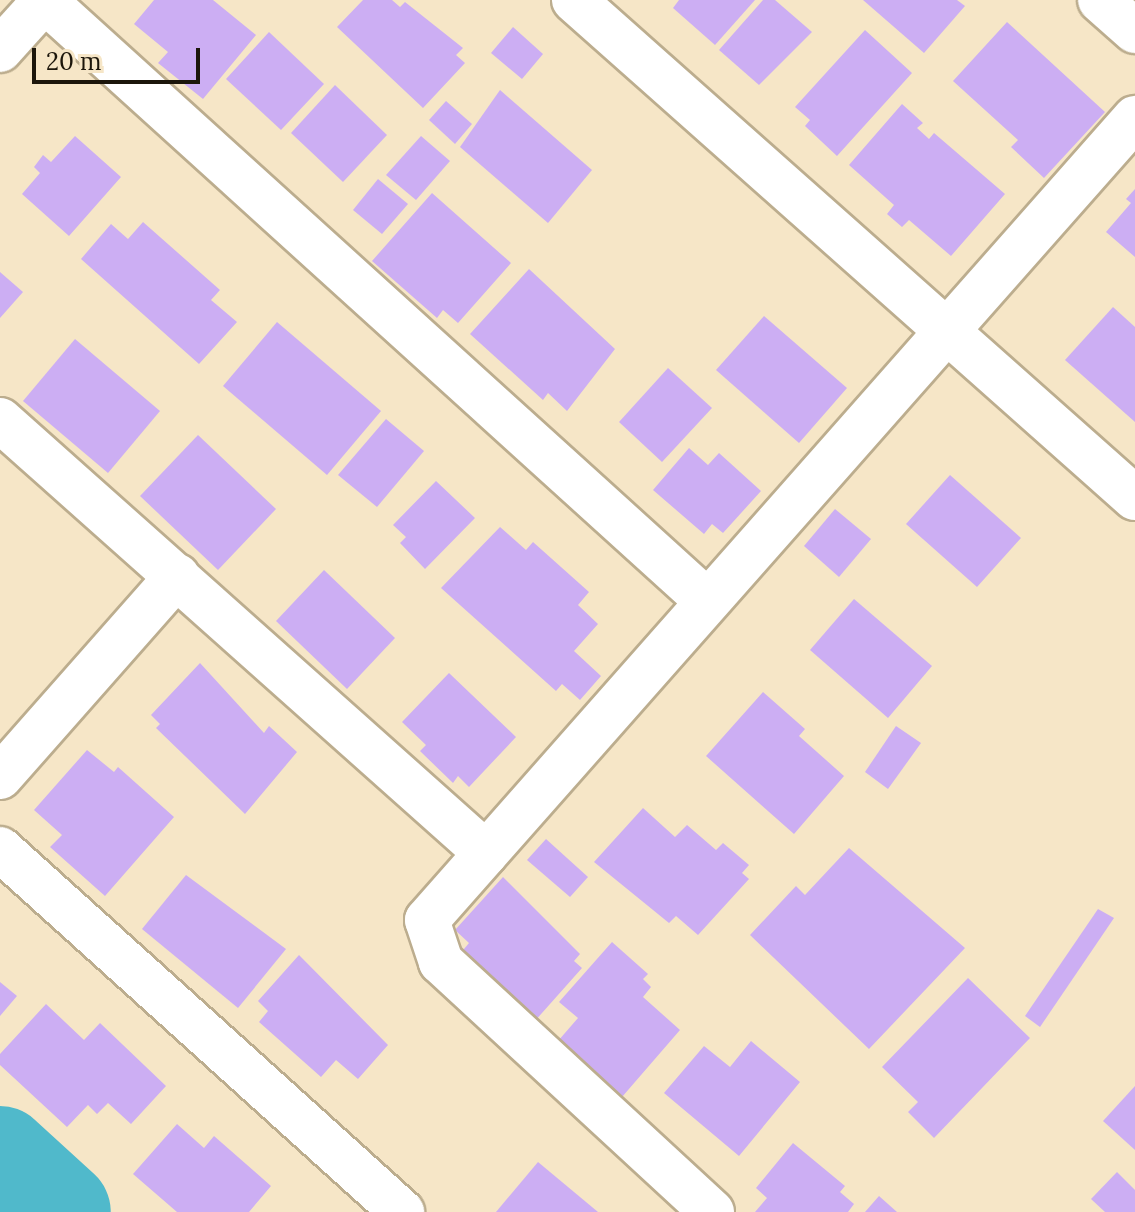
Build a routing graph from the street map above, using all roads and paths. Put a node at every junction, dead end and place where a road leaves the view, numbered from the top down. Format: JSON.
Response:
{"nodes":[{"id":1,"x":45,"y":0,"type":"edge"},
{"id":2,"x":574,"y":0,"type":"edge"},
{"id":3,"x":1100,"y":0,"type":"edge"},
{"id":4,"x":1135,"y":31,"type":"edge"},
{"id":5,"x":0,"y":50,"type":"edge"},
{"id":6,"x":1135,"y":118,"type":"edge"},
{"id":7,"x":946,"y":334,"type":"junction"},
{"id":8,"x":0,"y":420,"type":"edge"},
{"id":9,"x":1135,"y":498,"type":"edge"},
{"id":10,"x":177,"y":576,"type":"junction"},
{"id":11,"x":706,"y":600,"type":"junction"},
{"id":12,"x":0,"y":777,"type":"edge"},
{"id":13,"x":0,"y":849,"type":"edge"},
{"id":14,"x":486,"y":853,"type":"junction"},
{"id":15,"x":402,"y":1212,"type":"edge"},
{"id":16,"x":712,"y":1212,"type":"edge"}],
"edges":[{"from":1,"to":5,"type":"street"},
{"from":1,"to":11,"type":"street"},
{"from":2,"to":7,"type":"street"},
{"from":3,"to":4,"type":"street"},
{"from":6,"to":7,"type":"street"},
{"from":7,"to":9,"type":"street"},
{"from":7,"to":11,"type":"street"},
{"from":8,"to":10,"type":"street"},
{"from":10,"to":12,"type":"street"},
{"from":10,"to":14,"type":"street"},
{"from":11,"to":14,"type":"street"},
{"from":13,"to":15,"type":"street"},
{"from":14,"to":16,"type":"street"}]}
